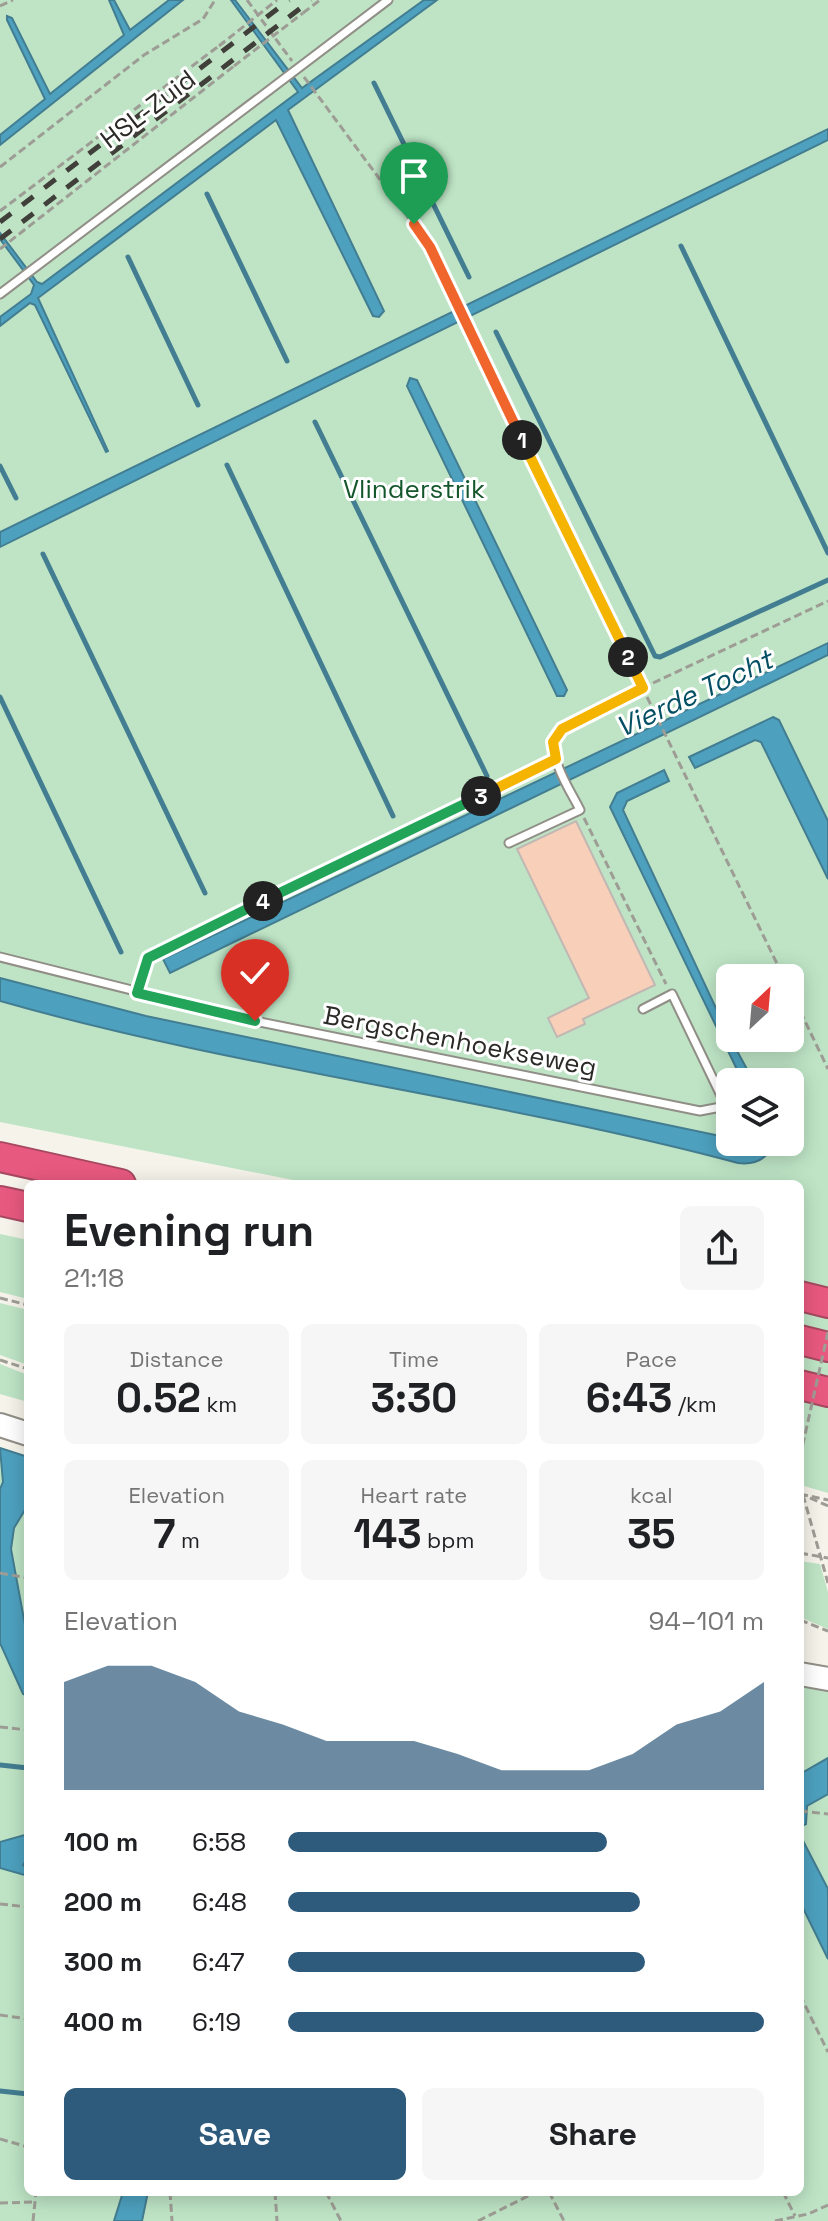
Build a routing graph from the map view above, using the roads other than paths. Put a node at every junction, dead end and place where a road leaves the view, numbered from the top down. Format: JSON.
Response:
{"nodes":[{"id":1,"x":388,"y":0,"type":"edge"},
{"id":2,"x":0,"y":294,"type":"edge"},
{"id":3,"x":643,"y":688,"type":"road end"},
{"id":4,"x":509,"y":843,"type":"dead end"},
{"id":5,"x":0,"y":957,"type":"edge"},
{"id":6,"x":643,"y":1009,"type":"dead end"},
{"id":7,"x":0,"y":1157,"type":"edge"},
{"id":8,"x":103,"y":1180,"type":"edge"},
{"id":9,"x":0,"y":1201,"type":"edge"},
{"id":10,"x":24,"y":1206,"type":"edge"},
{"id":11,"x":804,"y":1297,"type":"edge"},
{"id":12,"x":828,"y":1303,"type":"edge"},
{"id":13,"x":804,"y":1341,"type":"edge"},
{"id":14,"x":828,"y":1347,"type":"edge"},
{"id":15,"x":804,"y":1386,"type":"edge"},
{"id":16,"x":828,"y":1392,"type":"edge"},
{"id":17,"x":0,"y":1425,"type":"edge"},
{"id":18,"x":24,"y":1433,"type":"edge"},
{"id":19,"x":804,"y":1675,"type":"edge"},
{"id":20,"x":828,"y":1679,"type":"edge"}],
"edges":[{"from":1,"to":2,"type":"lane"},
{"from":3,"to":4,"type":"lane"},
{"from":5,"to":6,"type":"lane","name":"Bergschenhoekseweg"},
{"from":7,"to":8,"type":"highway"},
{"from":9,"to":10,"type":"highway"},
{"from":11,"to":12,"type":"highway"},
{"from":13,"to":14,"type":"highway"},
{"from":15,"to":16,"type":"highway"},
{"from":17,"to":18,"type":"street"},
{"from":19,"to":20,"type":"street"}]}
